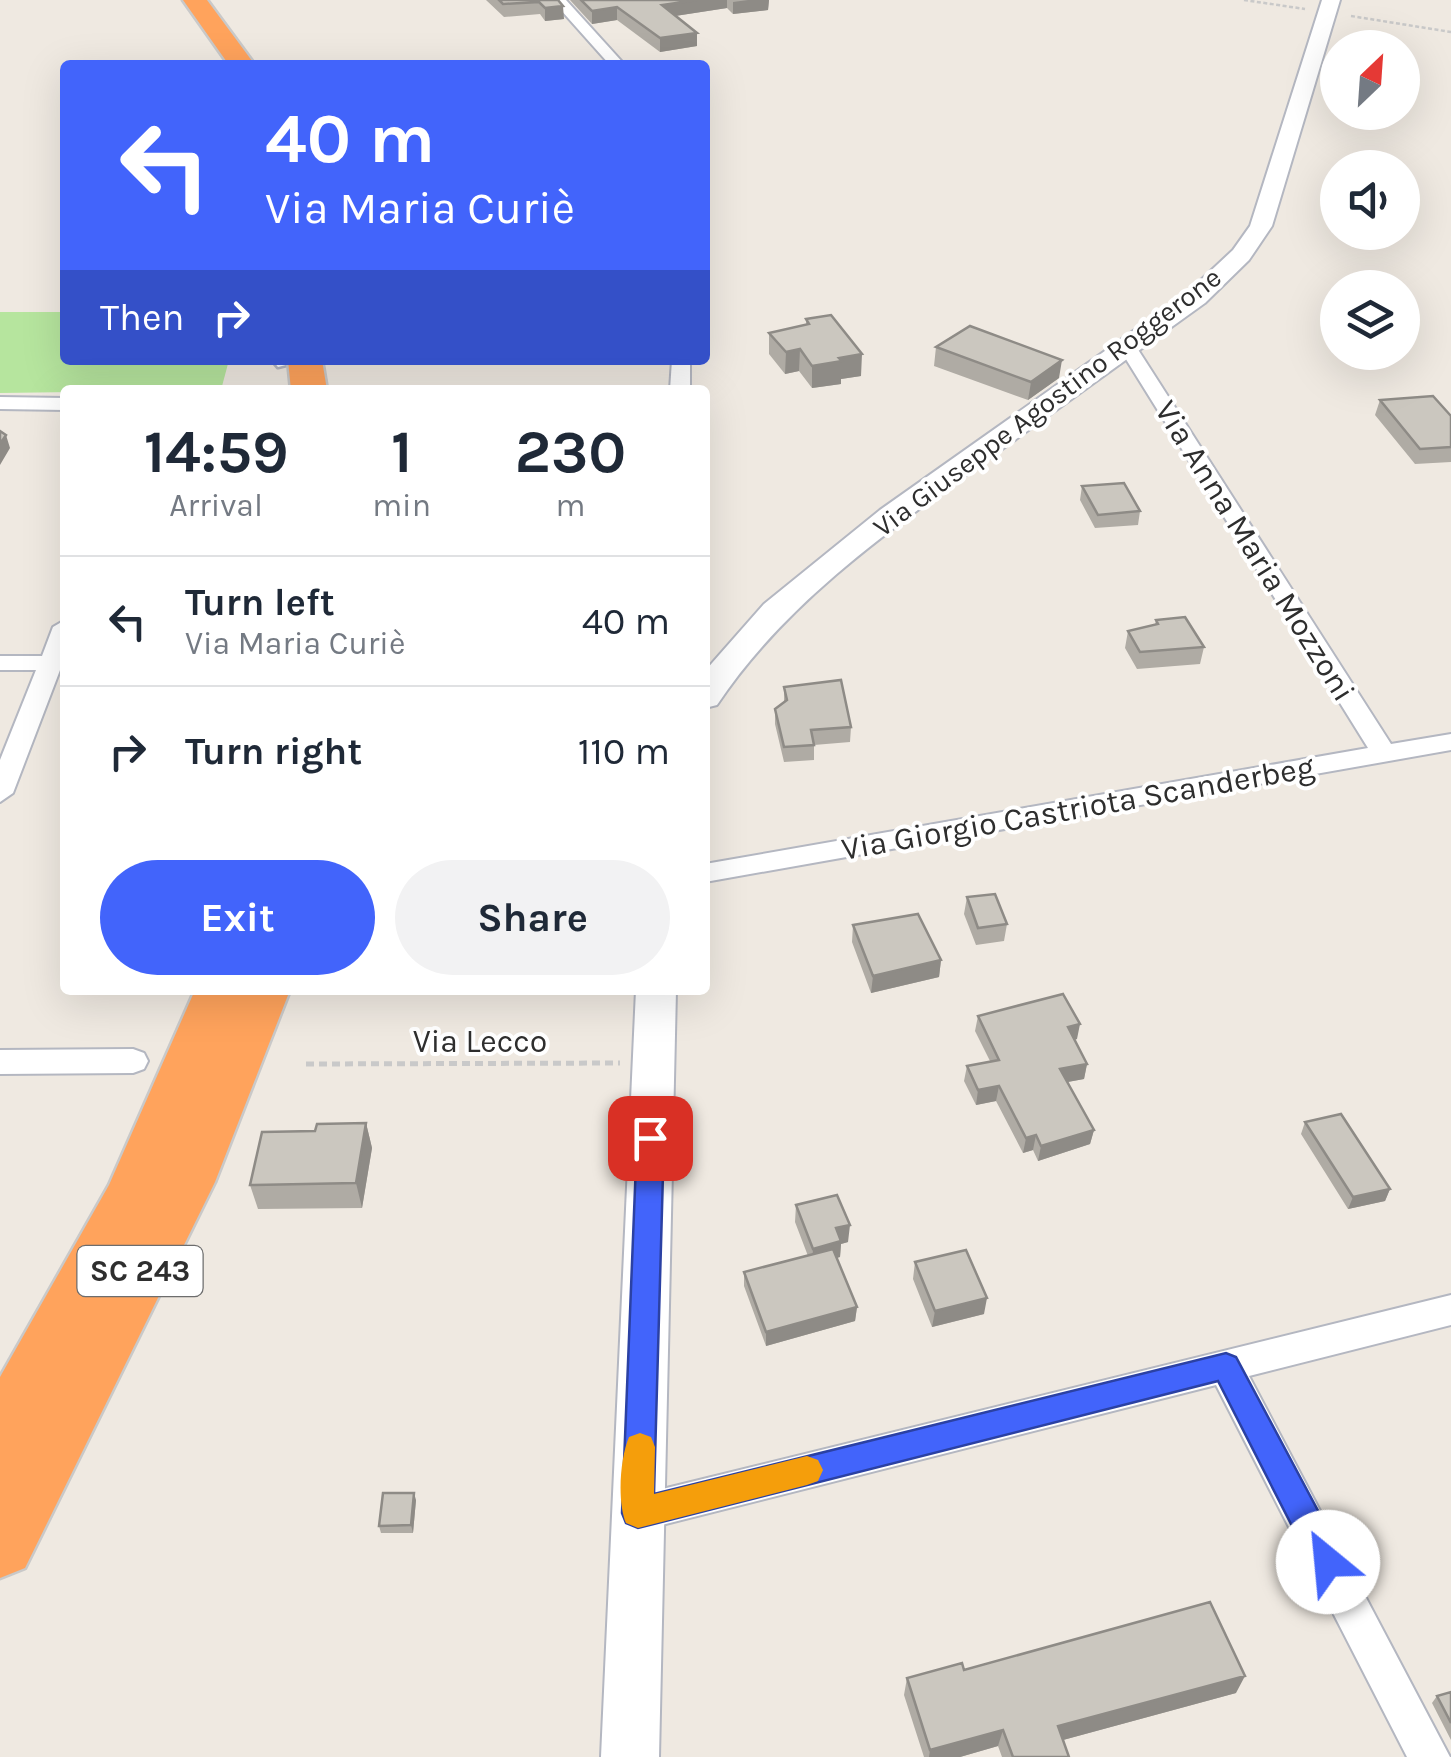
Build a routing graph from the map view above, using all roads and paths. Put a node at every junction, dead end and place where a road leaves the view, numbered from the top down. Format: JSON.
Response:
{"nodes":[{"id":1,"x":176,"y":0,"type":"edge"},
{"id":2,"x":195,"y":0,"type":"edge"},
{"id":3,"x":559,"y":0,"type":"edge"},
{"id":4,"x":1244,"y":0,"type":"edge"},
{"id":5,"x":1329,"y":6,"type":"edge"},
{"id":6,"x":1451,"y":32,"type":"edge"},
{"id":7,"x":216,"y":60,"type":"edge"},
{"id":8,"x":238,"y":60,"type":"edge"},
{"id":9,"x":613,"y":60,"type":"edge"},
{"id":10,"x":1128,"y":348,"type":"junction"},
{"id":11,"x":0,"y":403,"type":"edge"},
{"id":12,"x":60,"y":404,"type":"edge"},
{"id":13,"x":0,"y":663,"type":"edge"},
{"id":14,"x":57,"y":663,"type":"edge"},
{"id":15,"x":710,"y":686,"type":"edge"},
{"id":16,"x":1451,"y":742,"type":"edge"},
{"id":17,"x":1384,"y":754,"type":"junction"},
{"id":18,"x":0,"y":794,"type":"edge"},
{"id":19,"x":710,"y":872,"type":"edge"},
{"id":20,"x":220,"y":995,"type":"edge"},
{"id":21,"x":261,"y":995,"type":"edge"},
{"id":22,"x":656,"y":995,"type":"edge"},
{"id":23,"x":133,"y":1061,"type":"dead end"},
{"id":24,"x":0,"y":1062,"type":"edge"},
{"id":25,"x":653,"y":1063,"type":"junction"},
{"id":26,"x":306,"y":1064,"type":"dead end"},
{"id":27,"x":1451,"y":1310,"type":"edge"},
{"id":28,"x":1226,"y":1366,"type":"junction"},
{"id":29,"x":0,"y":1441,"type":"edge"},
{"id":30,"x":638,"y":1513,"type":"junction"},
{"id":31,"x":0,"y":1544,"type":"edge"},
{"id":32,"x":630,"y":1757,"type":"edge"},
{"id":33,"x":1430,"y":1757,"type":"edge"}],
"edges":[{"from":1,"to":7,"type":"highway"},
{"from":2,"to":8,"type":"highway"},
{"from":3,"to":9,"type":"street"},
{"from":4,"to":5,"type":"path"},
{"from":5,"to":6,"type":"path"},
{"from":5,"to":10,"type":"street","name":"Via Giuseppe Agostino Roggerone"},
{"from":10,"to":15,"type":"street","name":"Via Giuseppe Agostino Roggerone"},
{"from":10,"to":17,"type":"street","name":"Via Anna Maria Mozzoni"},
{"from":11,"to":12,"type":"street"},
{"from":13,"to":14,"type":"street"},
{"from":14,"to":18,"type":"street"},
{"from":16,"to":17,"type":"street","name":"Via Giorgio Castriota Scanderbeg"},
{"from":17,"to":19,"type":"street","name":"Via Giorgio Castriota Scanderbeg"},
{"from":20,"to":29,"type":"highway","number":"SC 243"},
{"from":21,"to":31,"type":"highway","number":"SC 243"},
{"from":22,"to":25,"type":"street"},
{"from":23,"to":24,"type":"street"},
{"from":25,"to":26,"type":"path","name":"Via Lecco"},
{"from":25,"to":30,"type":"street"},
{"from":27,"to":28,"type":"street"},
{"from":28,"to":30,"type":"street"},
{"from":28,"to":33,"type":"street"},
{"from":30,"to":32,"type":"street"}]}
